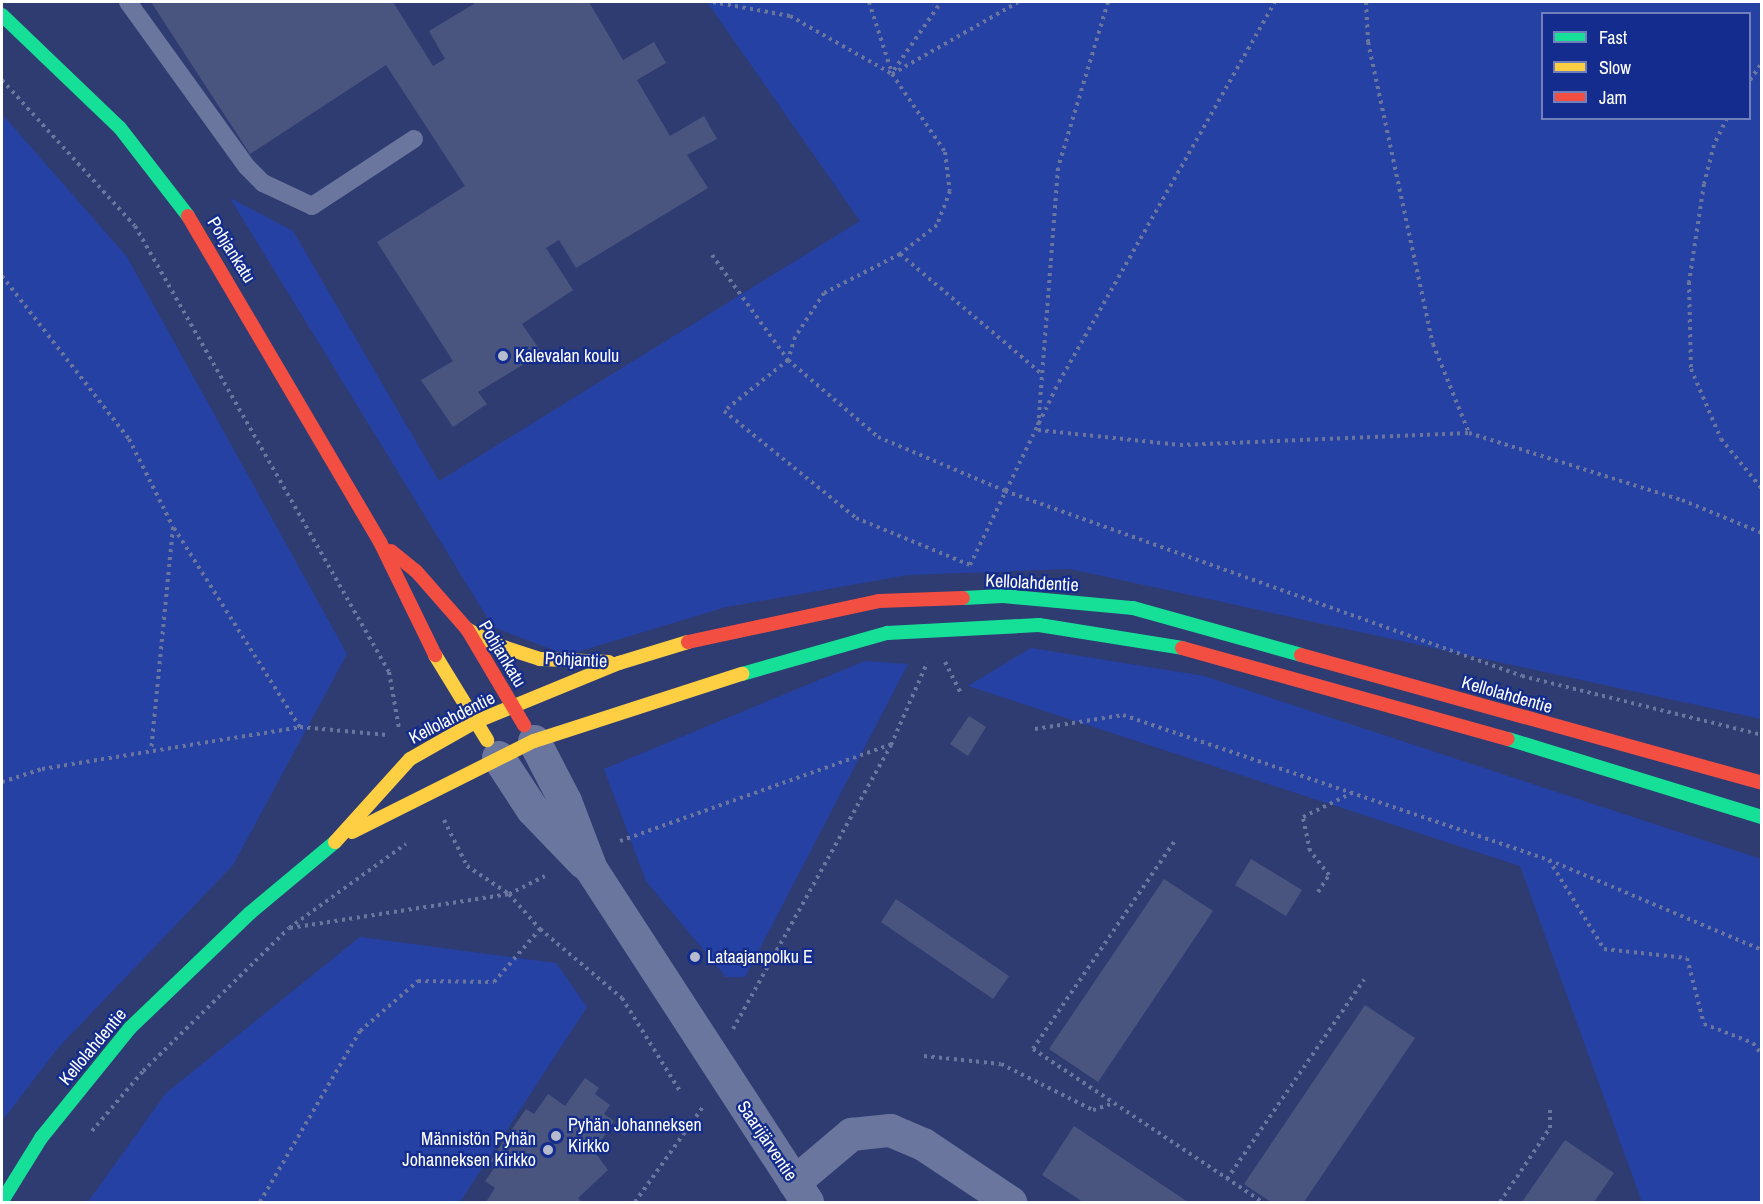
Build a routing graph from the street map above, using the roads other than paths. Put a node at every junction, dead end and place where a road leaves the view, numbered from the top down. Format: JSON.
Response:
{"nodes":[{"id":1,"x":128,"y":2,"type":"edge"},
{"id":2,"x":2,"y":15,"type":"edge"},
{"id":3,"x":414,"y":139,"type":"dead end"},
{"id":4,"x":380,"y":542,"type":"junction"},
{"id":5,"x":466,"y":629,"type":"junction"},
{"id":6,"x":619,"y":663,"type":"junction"},
{"id":7,"x":512,"y":707,"type":"junction"},
{"id":8,"x":475,"y":722,"type":"junction"},
{"id":9,"x":534,"y":741,"type":"junction"},
{"id":10,"x":498,"y":757,"type":"junction"},
{"id":11,"x":1761,"y":783,"type":"edge"},
{"id":12,"x":1761,"y":817,"type":"edge"},
{"id":13,"x":340,"y":837,"type":"junction"},
{"id":14,"x":591,"y":869,"type":"junction"},
{"id":15,"x":801,"y":1192,"type":"edge"},
{"id":16,"x":2,"y":1201,"type":"edge"},
{"id":17,"x":1010,"y":1203,"type":"edge"}],
"edges":[{"from":1,"to":3,"type":"lane"},
{"from":2,"to":4,"type":"main road","name":"Pohjankatu"},
{"from":4,"to":5,"type":"main road","name":"Pohjankatu"},
{"from":4,"to":8,"type":"main road","name":"Pohjankatu"},
{"from":5,"to":6,"type":"main road","name":"Pohjantie"},
{"from":5,"to":7,"type":"main road","name":"Pohjankatu"},
{"from":6,"to":7,"type":"main road","name":"Kellolahdentie"},
{"from":6,"to":11,"type":"main road","name":"Kellolahdentie"},
{"from":7,"to":8,"type":"main road","name":"Kellolahdentie"},
{"from":7,"to":9,"type":"main road","name":"Pohjankatu"},
{"from":8,"to":10,"type":"main road","name":"Pohjankatu"},
{"from":8,"to":13,"type":"main road","name":"Kellolahdentie"},
{"from":9,"to":10,"type":"main road","name":"Kellolahdentie"},
{"from":9,"to":12,"type":"main road","name":"Kellolahdentie"},
{"from":9,"to":14,"type":"street"},
{"from":10,"to":13,"type":"main road","name":"Kellolahdentie"},
{"from":10,"to":14,"type":"street"},
{"from":13,"to":16,"type":"main road","name":"Kellolahdentie"},
{"from":14,"to":15,"type":"street","name":"Saarijärventie"},
{"from":15,"to":17,"type":"street"}]}
